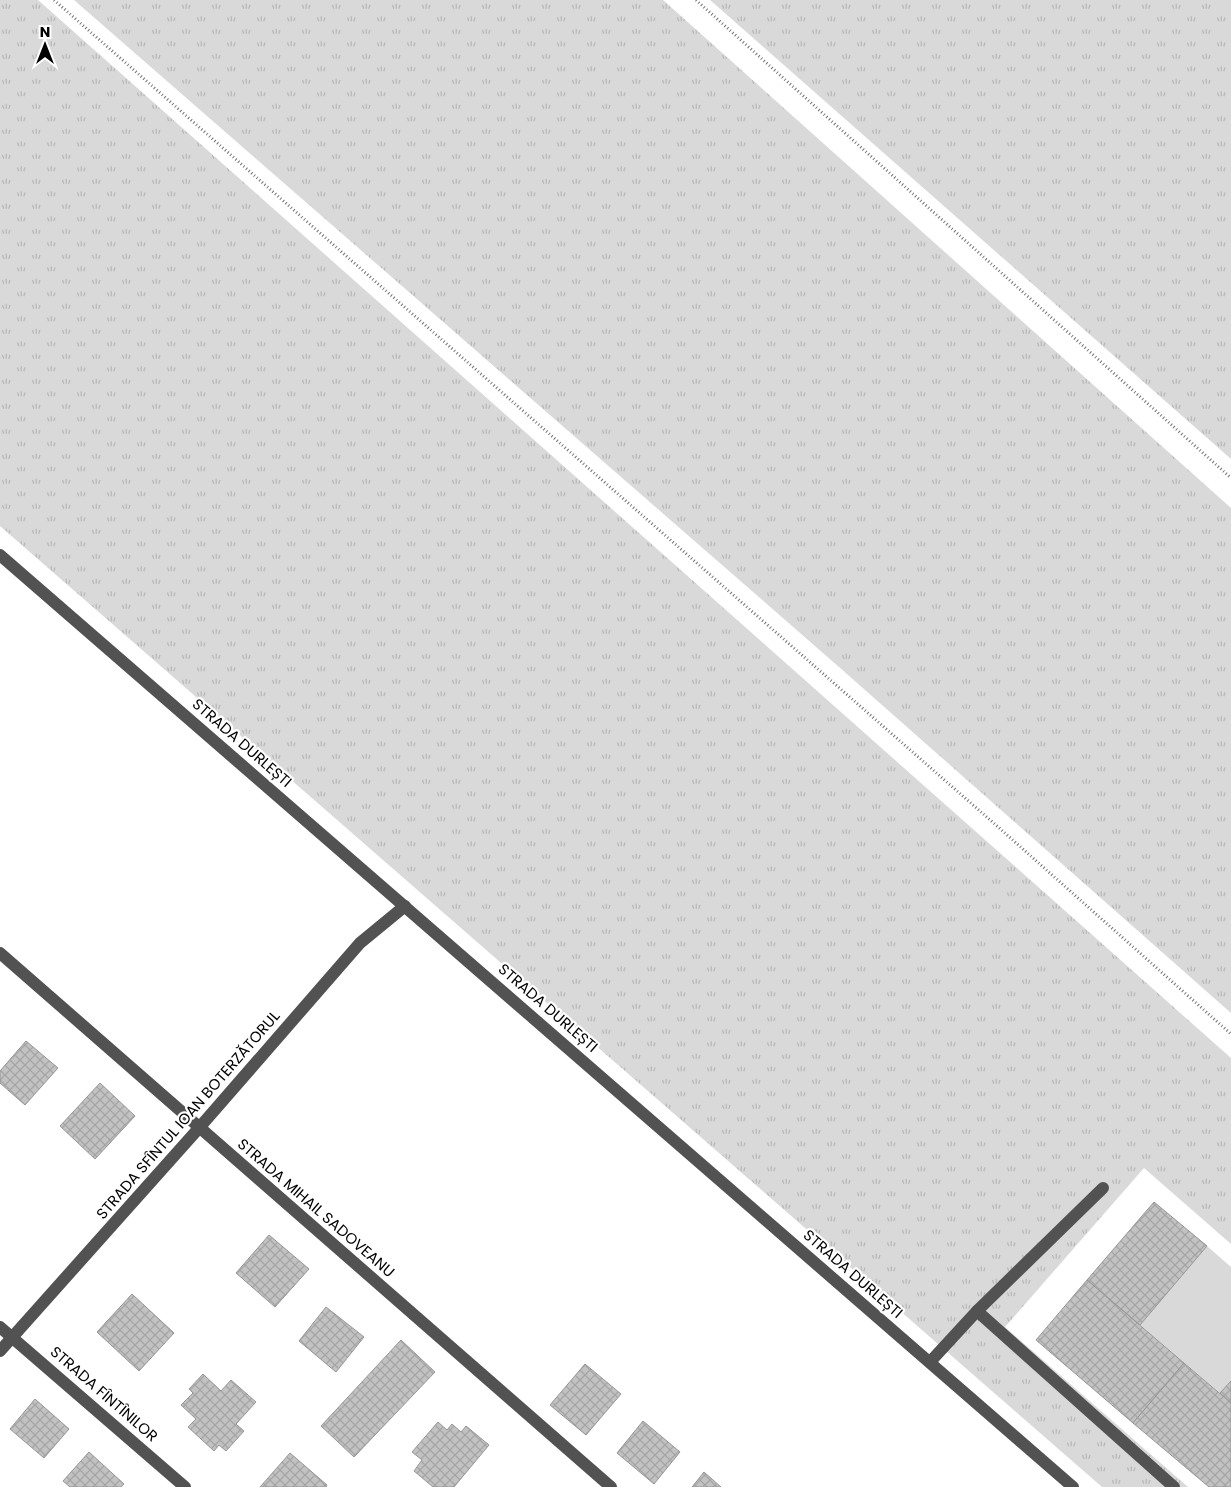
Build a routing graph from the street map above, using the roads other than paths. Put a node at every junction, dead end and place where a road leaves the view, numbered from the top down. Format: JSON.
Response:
{"nodes":[{"id":1,"x":0,"y":555,"type":"edge"},
{"id":2,"x":405,"y":906,"type":"junction"},
{"id":3,"x":0,"y":953,"type":"edge"},
{"id":4,"x":199,"y":1128,"type":"junction"},
{"id":5,"x":1103,"y":1188,"type":"dead end"},
{"id":6,"x":977,"y":1311,"type":"junction"},
{"id":7,"x":0,"y":1327,"type":"edge"},
{"id":8,"x":13,"y":1337,"type":"junction"},
{"id":9,"x":0,"y":1351,"type":"edge"},
{"id":10,"x":930,"y":1362,"type":"junction"},
{"id":11,"x":186,"y":1487,"type":"edge"},
{"id":12,"x":611,"y":1487,"type":"edge"},
{"id":13,"x":1073,"y":1487,"type":"edge"},
{"id":14,"x":1174,"y":1487,"type":"edge"}],
"edges":[{"from":1,"to":2,"type":"street","name":"STRADA DURLEȘTI"},
{"from":2,"to":4,"type":"street","name":"STRADA SFÎNTUL IOAN BOTERZĂTORUL"},
{"from":2,"to":10,"type":"street","name":"STRADA DURLEȘTI"},
{"from":3,"to":4,"type":"street","name":"STRADA MIHAIL SADOVEANU"},
{"from":4,"to":8,"type":"street","name":"STRADA SFÎNTUL IOAN BOTERZĂTORUL"},
{"from":4,"to":12,"type":"street","name":"STRADA MIHAIL SADOVEANU"},
{"from":5,"to":6,"type":"street"},
{"from":6,"to":10,"type":"street"},
{"from":6,"to":14,"type":"street"},
{"from":7,"to":8,"type":"street","name":"STRADA FÎNTÎNILOR"},
{"from":8,"to":9,"type":"street","name":"STRADA SFÎNTUL IOAN BOTERZĂTORUL"},
{"from":8,"to":11,"type":"street","name":"STRADA FÎNTÎNILOR"},
{"from":10,"to":13,"type":"street","name":"STRADA DURLEȘTI"}]}
